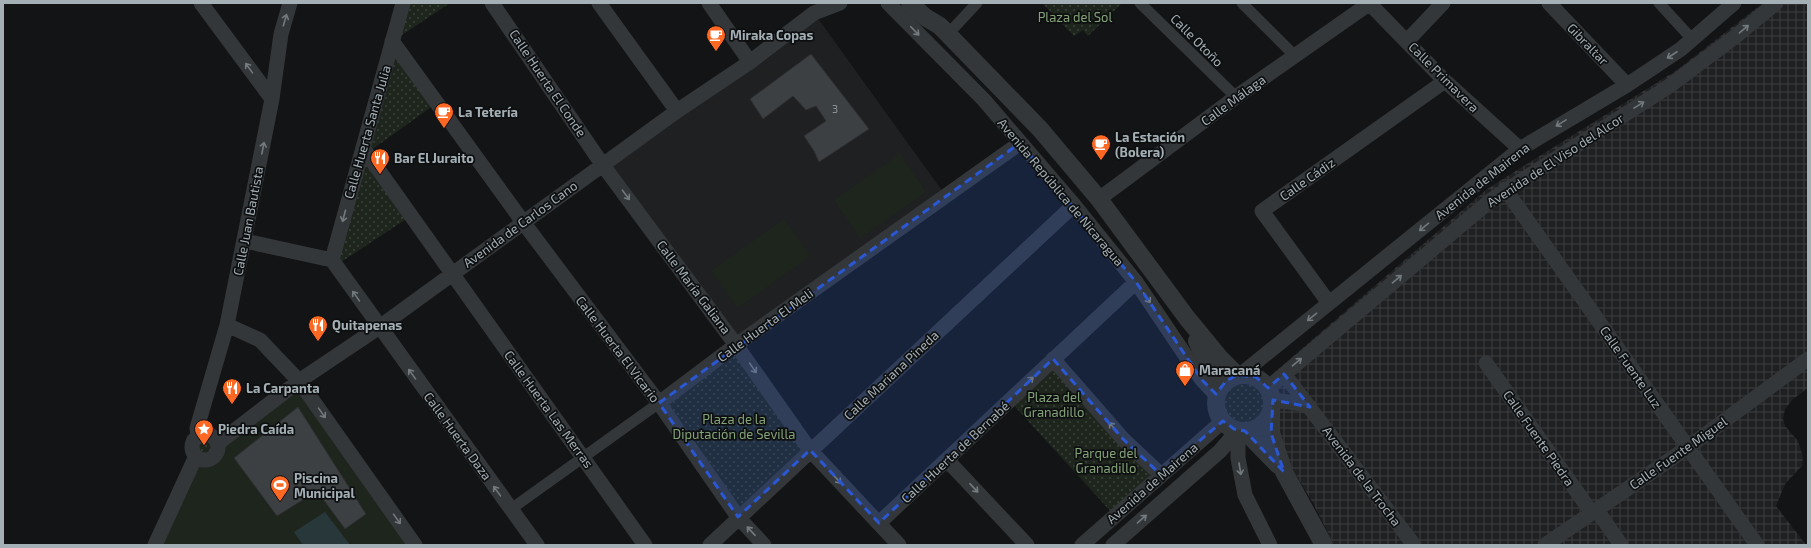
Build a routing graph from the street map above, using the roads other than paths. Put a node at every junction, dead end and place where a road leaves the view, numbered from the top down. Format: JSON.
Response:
{"nodes":[{"id":1,"x":202,"y":3,"type":"edge"},
{"id":2,"x":290,"y":3,"type":"edge"},
{"id":3,"x":403,"y":3,"type":"edge"},
{"id":4,"x":492,"y":3,"type":"edge"},
{"id":5,"x":599,"y":3,"type":"edge"},
{"id":6,"x":709,"y":3,"type":"edge"},
{"id":7,"x":888,"y":3,"type":"edge"},
{"id":8,"x":910,"y":3,"type":"edge"},
{"id":9,"x":927,"y":3,"type":"edge"},
{"id":10,"x":977,"y":3,"type":"edge"},
{"id":11,"x":1140,"y":3,"type":"edge"},
{"id":12,"x":1242,"y":3,"type":"edge"},
{"id":13,"x":1369,"y":3,"type":"edge"},
{"id":14,"x":1443,"y":3,"type":"edge"},
{"id":15,"x":1659,"y":3,"type":"edge"},
{"id":16,"x":1734,"y":3,"type":"edge"},
{"id":17,"x":1776,"y":3,"type":"edge"},
{"id":18,"x":832,"y":4,"type":"edge"},
{"id":19,"x":1551,"y":4,"type":"edge"},
{"id":20,"x":944,"y":30,"type":"junction"},
{"id":21,"x":1692,"y":39,"type":"junction"},
{"id":22,"x":1407,"y":40,"type":"junction"},
{"id":23,"x":392,"y":41,"type":"junction"},
{"id":24,"x":1295,"y":56,"type":"junction"},
{"id":25,"x":750,"y":62,"type":"junction"},
{"id":26,"x":1445,"y":81,"type":"junction"},
{"id":27,"x":1626,"y":85,"type":"junction"},
{"id":28,"x":1236,"y":98,"type":"junction"},
{"id":29,"x":272,"y":99,"type":"junction"},
{"id":30,"x":676,"y":111,"type":"junction"},
{"id":31,"x":1020,"y":142,"type":"junction"},
{"id":32,"x":363,"y":148,"type":"junction"},
{"id":33,"x":1520,"y":149,"type":"junction"},
{"id":34,"x":602,"y":164,"type":"junction"},
{"id":35,"x":1506,"y":189,"type":"junction"},
{"id":36,"x":1099,"y":199,"type":"junction"},
{"id":37,"x":1074,"y":205,"type":"junction"},
{"id":38,"x":522,"y":222,"type":"junction"},
{"id":39,"x":245,"y":242,"type":"junction"},
{"id":40,"x":332,"y":260,"type":"junction"},
{"id":41,"x":452,"y":274,"type":"junction"},
{"id":42,"x":1136,"y":282,"type":"junction"},
{"id":43,"x":1329,"y":303,"type":"junction"},
{"id":44,"x":1187,"y":318,"type":"junction"},
{"id":45,"x":227,"y":325,"type":"junction"},
{"id":46,"x":378,"y":328,"type":"junction"},
{"id":47,"x":736,"y":345,"type":"junction"},
{"id":48,"x":1053,"y":359,"type":"junction"},
{"id":49,"x":1808,"y":359,"type":"edge"},
{"id":50,"x":1486,"y":363,"type":"dead end"},
{"id":51,"x":1284,"y":374,"type":"junction"},
{"id":52,"x":1238,"y":375,"type":"junction"},
{"id":53,"x":299,"y":382,"type":"junction"},
{"id":54,"x":1218,"y":392,"type":"junction"},
{"id":55,"x":1270,"y":400,"type":"junction"},
{"id":56,"x":659,"y":403,"type":"junction"},
{"id":57,"x":1310,"y":407,"type":"junction"},
{"id":58,"x":1236,"y":428,"type":"junction"},
{"id":59,"x":198,"y":437,"type":"junction"},
{"id":60,"x":217,"y":444,"type":"junction"},
{"id":61,"x":1687,"y":448,"type":"junction"},
{"id":62,"x":810,"y":450,"type":"junction"},
{"id":63,"x":196,"y":456,"type":"junction"},
{"id":64,"x":583,"y":456,"type":"junction"},
{"id":65,"x":947,"y":460,"type":"junction"},
{"id":66,"x":1284,"y":472,"type":"junction"},
{"id":67,"x":1160,"y":474,"type":"junction"},
{"id":68,"x":511,"y":509,"type":"junction"},
{"id":69,"x":1595,"y":511,"type":"junction"},
{"id":70,"x":738,"y":517,"type":"junction"},
{"id":71,"x":879,"y":524,"type":"junction"},
{"id":72,"x":155,"y":545,"type":"edge"},
{"id":73,"x":415,"y":545,"type":"edge"},
{"id":74,"x":536,"y":545,"type":"edge"},
{"id":75,"x":645,"y":545,"type":"edge"},
{"id":76,"x":710,"y":545,"type":"edge"},
{"id":77,"x":764,"y":545,"type":"edge"},
{"id":78,"x":899,"y":545,"type":"edge"},
{"id":79,"x":1027,"y":545,"type":"edge"},
{"id":80,"x":1082,"y":545,"type":"edge"},
{"id":81,"x":1113,"y":545,"type":"edge"},
{"id":82,"x":1270,"y":545,"type":"edge"},
{"id":83,"x":1324,"y":545,"type":"edge"},
{"id":84,"x":1414,"y":545,"type":"edge"},
{"id":85,"x":1545,"y":545,"type":"edge"},
{"id":86,"x":1621,"y":545,"type":"edge"},
{"id":87,"x":1757,"y":545,"type":"edge"}],
"edges":[{"from":29,"to":1,"type":"street","one_way":true},
{"from":29,"to":2,"type":"street","name":"Calle Juan Bautista","one_way":true},
{"from":3,"to":23,"type":"street","name":"Calle Huerta Santa Julia"},
{"from":4,"to":34,"type":"street","name":"Calle Huerta El Conde"},
{"from":5,"to":30,"type":"street"},
{"from":6,"to":25,"type":"street"},
{"from":7,"to":31,"type":"street","name":"Avenida República de Nicaragua","one_way":true},
{"from":8,"to":20,"type":"street","name":"Avenida República de Nicaragua"},
{"from":9,"to":20,"type":"street","name":"Avenida República de Nicaragua"},
{"from":10,"to":20,"type":"street"},
{"from":11,"to":28,"type":"street","name":"Calle Otoño"},
{"from":12,"to":24,"type":"street"},
{"from":13,"to":22,"type":"street","name":"Calle Primavera"},
{"from":13,"to":24,"type":"street","name":"Calle Málaga"},
{"from":14,"to":22,"type":"street"},
{"from":15,"to":21,"type":"street"},
{"from":16,"to":21,"type":"street","name":"Avenida de Mairena"},
{"from":35,"to":17,"type":"street","name":"Avenida de El Viso del Alcor","one_way":true},
{"from":18,"to":25,"type":"street","name":"Avenida de Carlos Cano"},
{"from":19,"to":27,"type":"street","name":"Gibraltar"},
{"from":20,"to":36,"type":"street","name":"Avenida República de Nicaragua"},
{"from":21,"to":27,"type":"street","name":"Avenida de Mairena","one_way":true},
{"from":22,"to":26,"type":"street","name":"Calle Primavera"},
{"from":23,"to":32,"type":"street","name":"Calle Huerta Santa Julia"},
{"from":23,"to":38,"type":"street","name":"Calle Huerta El Vicario"},
{"from":24,"to":28,"type":"street","name":"Calle Málaga"},
{"from":25,"to":30,"type":"street","name":"Avenida de Carlos Cano"},
{"from":26,"to":33,"type":"street","name":"Calle Primavera"},
{"from":26,"to":43,"type":"street","name":"Calle Cádiz"},
{"from":27,"to":33,"type":"street","name":"Avenida de Mairena","one_way":true},
{"from":28,"to":36,"type":"street","name":"Calle Málaga"},
{"from":39,"to":29,"type":"street","name":"Calle Juan Bautista","one_way":true},
{"from":30,"to":34,"type":"street","name":"Avenida de Carlos Cano"},
{"from":31,"to":37,"type":"street","name":"Avenida República de Nicaragua"},
{"from":31,"to":47,"type":"street","name":"Calle Huerta El Meli"},
{"from":32,"to":40,"type":"street","name":"Calle Huerta Santa Julia","one_way":true},
{"from":32,"to":41,"type":"street","name":"Calle Huerta Las Merras"},
{"from":33,"to":43,"type":"street","name":"Avenida de Mairena","one_way":true},
{"from":34,"to":38,"type":"street","name":"Avenida de Carlos Cano"},
{"from":34,"to":47,"type":"street","name":"Calle María Galiana","one_way":true},
{"from":51,"to":35,"type":"street","name":"Avenida de El Viso del Alcor","one_way":true},
{"from":35,"to":61,"type":"street","name":"Calle Fuente Luz"},
{"from":36,"to":44,"type":"street","name":"Avenida República de Nicaragua"},
{"from":37,"to":42,"type":"street","name":"Avenida República de Nicaragua"},
{"from":37,"to":62,"type":"street","name":"Calle Mariana Pineda"},
{"from":38,"to":41,"type":"street","name":"Avenida de Carlos Cano"},
{"from":38,"to":56,"type":"street","name":"Calle Huerta El Vicario"},
{"from":39,"to":40,"type":"street"},
{"from":39,"to":45,"type":"street","name":"Calle Juan Bautista"},
{"from":46,"to":40,"type":"street","name":"Calle Huerta Daza","one_way":true},
{"from":41,"to":46,"type":"street","name":"Avenida de Carlos Cano"},
{"from":41,"to":64,"type":"street","name":"Calle Huerta Las Merras"},
{"from":42,"to":48,"type":"street","name":"Calle Huerta de Bernabé"},
{"from":42,"to":54,"type":"street","name":"Avenida República de Nicaragua","one_way":true},
{"from":43,"to":52,"type":"street","name":"Avenida de Mairena","one_way":true},
{"from":44,"to":52,"type":"street","name":"Avenida República de Nicaragua"},
{"from":44,"to":54,"type":"street","name":"Avenida República de Nicaragua"},
{"from":45,"to":53,"type":"street"},
{"from":45,"to":59,"type":"street","name":"Calle Juan Bautista"},
{"from":46,"to":53,"type":"street","name":"Avenida de Carlos Cano"},
{"from":68,"to":46,"type":"street","name":"Calle Huerta Daza","one_way":true},
{"from":47,"to":56,"type":"street","name":"Calle Huerta El Meli"},
{"from":47,"to":62,"type":"street","name":"Calle María Galiana","one_way":true},
{"from":65,"to":48,"type":"street","name":"Calle Huerta de Bernabé","one_way":true},
{"from":67,"to":48,"type":"street","one_way":true},
{"from":49,"to":61,"type":"street","name":"Calle Fuente Miguel"},
{"from":50,"to":69,"type":"street","name":"Calle Fuente Piedra"},
{"from":51,"to":55,"type":"street","name":"Avenida de El Viso del Alcor"},
{"from":51,"to":57,"type":"street","name":"Avenida de la Trocha"},
{"from":52,"to":54,"type":"street"},
{"from":52,"to":55,"type":"street"},
{"from":53,"to":60,"type":"street","name":"Avenida de Carlos Cano"},
{"from":53,"to":73,"type":"street","one_way":true},
{"from":54,"to":58,"type":"street"},
{"from":55,"to":57,"type":"street"},
{"from":55,"to":58,"type":"street"},
{"from":55,"to":66,"type":"street"},
{"from":56,"to":64,"type":"street","name":"Calle Huerta El Meli"},
{"from":56,"to":70,"type":"street","name":"Calle Huerta El Vicario"},
{"from":57,"to":84,"type":"street","name":"Avenida de la Trocha"},
{"from":58,"to":66,"type":"street"},
{"from":58,"to":67,"type":"street","name":"Avenida de Mairena"},
{"from":81,"to":58,"type":"street","one_way":true},
{"from":58,"to":82,"type":"street","one_way":true},
{"from":59,"to":60,"type":"street"},
{"from":59,"to":63,"type":"street"},
{"from":60,"to":63,"type":"street"},
{"from":61,"to":69,"type":"street","name":"Calle Fuente Miguel"},
{"from":61,"to":87,"type":"street","name":"Calle Fuente Luz"},
{"from":62,"to":70,"type":"street","name":"Calle Mariana Pineda"},
{"from":62,"to":71,"type":"street","name":"Calle María Galiana","one_way":true},
{"from":63,"to":72,"type":"street"},
{"from":64,"to":68,"type":"street","name":"Calle Huerta El Meli"},
{"from":64,"to":75,"type":"street","name":"Calle Huerta Las Merras"},
{"from":65,"to":71,"type":"street","name":"Calle Huerta de Bernabé"},
{"from":65,"to":79,"type":"street","one_way":true},
{"from":66,"to":83,"type":"street"},
{"from":67,"to":80,"type":"street","name":"Avenida de Mairena"},
{"from":68,"to":74,"type":"street","name":"Calle Huerta Daza"},
{"from":69,"to":85,"type":"street","name":"Calle Fuente Miguel"},
{"from":69,"to":86,"type":"street","name":"Calle Fuente Piedra"},
{"from":70,"to":76,"type":"street","name":"Calle Mariana Pineda"},
{"from":77,"to":70,"type":"street","name":"Calle Huerta El Vicario","one_way":true},
{"from":71,"to":78,"type":"street","name":"Calle María Galiana"}]}
